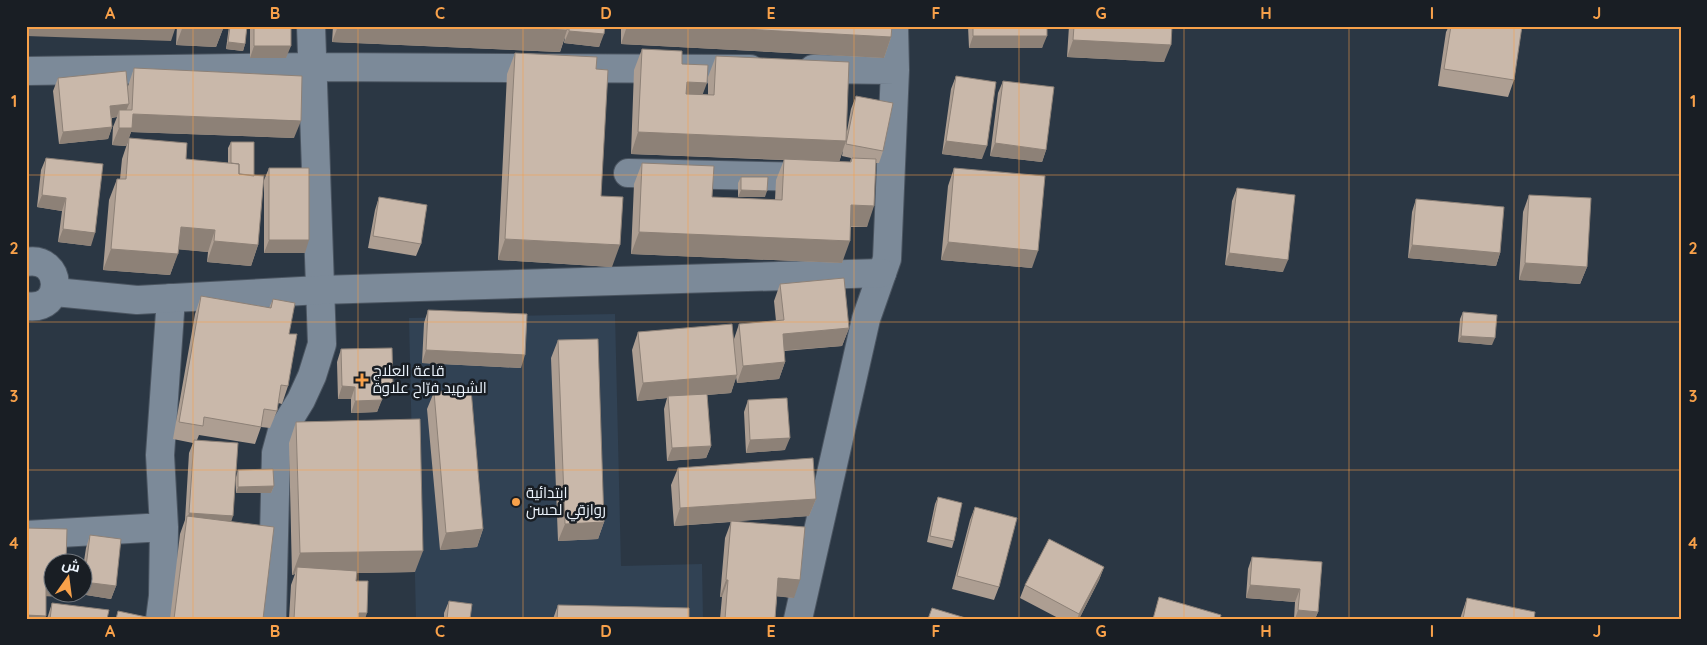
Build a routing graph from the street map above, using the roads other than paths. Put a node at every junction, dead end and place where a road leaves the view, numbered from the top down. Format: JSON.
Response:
{"nodes":[{"id":1,"x":311,"y":26,"type":"edge"},
{"id":2,"x":894,"y":26,"type":"edge"},
{"id":3,"x":312,"y":67,"type":"junction"},
{"id":4,"x":895,"y":70,"type":"junction"},
{"id":5,"x":26,"y":71,"type":"edge"},
{"id":6,"x":628,"y":173,"type":"dead end"},
{"id":7,"x":841,"y":177,"type":"edge"},
{"id":8,"x":27,"y":260,"type":"edge"},
{"id":9,"x":882,"y":273,"type":"junction"},
{"id":10,"x":320,"y":290,"type":"junction"},
{"id":11,"x":55,"y":292,"type":"junction"},
{"id":12,"x":172,"y":298,"type":"junction"},
{"id":13,"x":26,"y":306,"type":"edge"},
{"id":14,"x":164,"y":527,"type":"junction"},
{"id":15,"x":26,"y":535,"type":"edge"},
{"id":16,"x":160,"y":619,"type":"edge"},
{"id":17,"x":272,"y":619,"type":"edge"},
{"id":18,"x":798,"y":619,"type":"edge"}],
"edges":[{"from":1,"to":3,"type":"street"},
{"from":2,"to":4,"type":"street"},
{"from":3,"to":4,"type":"street"},
{"from":3,"to":5,"type":"street"},
{"from":3,"to":10,"type":"street"},
{"from":4,"to":9,"type":"street"},
{"from":6,"to":7,"type":"street"},
{"from":8,"to":11,"type":"street"},
{"from":9,"to":10,"type":"street"},
{"from":9,"to":18,"type":"street"},
{"from":10,"to":12,"type":"street"},
{"from":10,"to":17,"type":"street"},
{"from":11,"to":12,"type":"street"},
{"from":11,"to":13,"type":"street"},
{"from":12,"to":14,"type":"street"},
{"from":14,"to":15,"type":"street"},
{"from":14,"to":16,"type":"street"}]}
